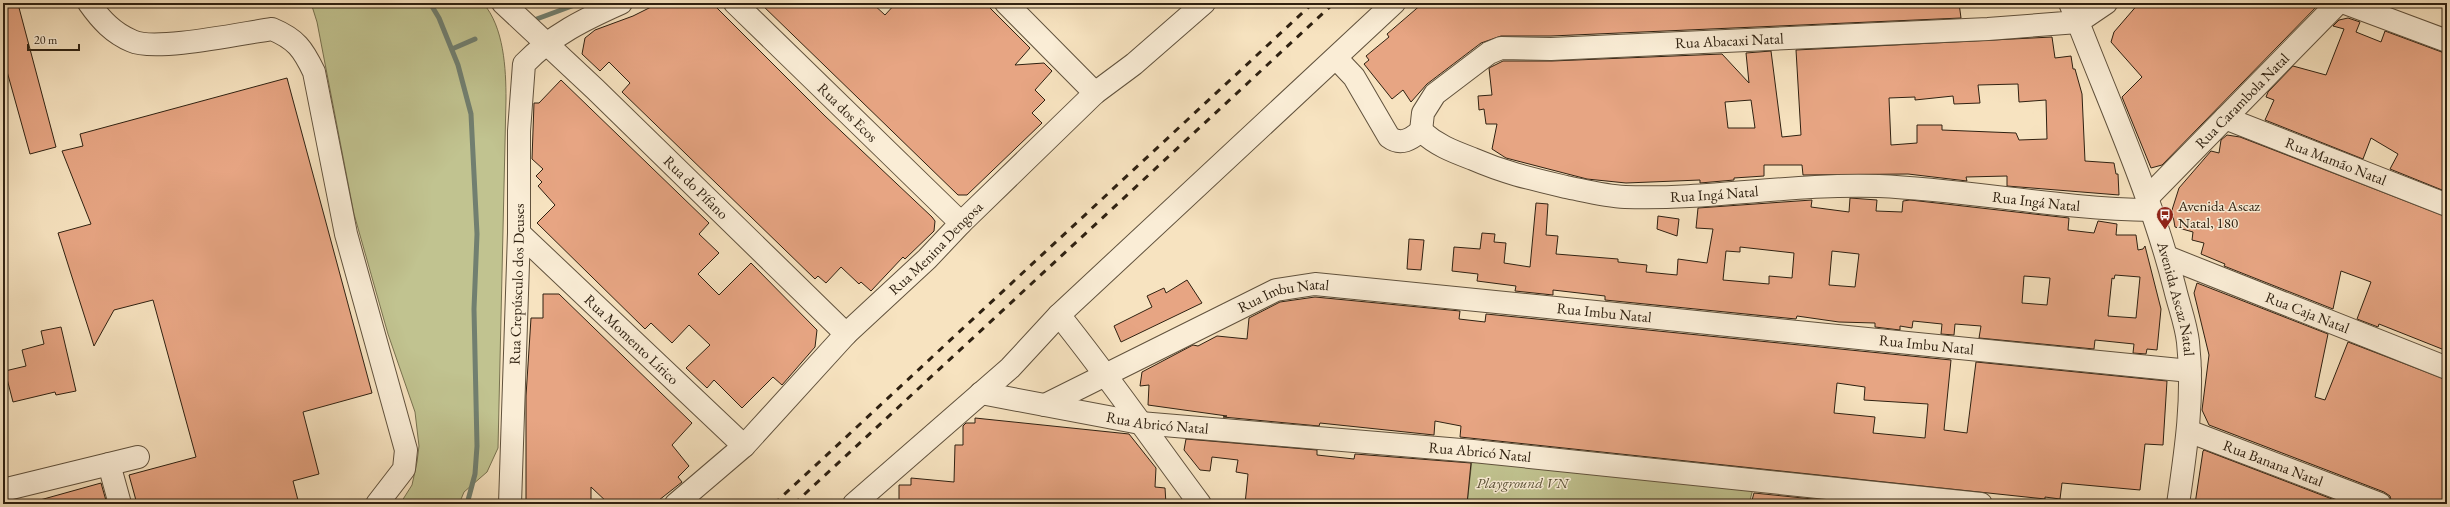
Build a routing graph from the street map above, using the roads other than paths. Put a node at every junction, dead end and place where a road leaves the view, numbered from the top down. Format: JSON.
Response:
{"nodes":[{"id":1,"x":90,"y":3,"type":"edge"},
{"id":2,"x":621,"y":3,"type":"edge"},
{"id":3,"x":734,"y":3,"type":"edge"},
{"id":4,"x":1006,"y":3,"type":"edge"},
{"id":5,"x":1204,"y":3,"type":"edge"},
{"id":6,"x":1394,"y":3,"type":"edge"},
{"id":7,"x":2106,"y":3,"type":"edge"},
{"id":8,"x":2338,"y":3,"type":"edge"},
{"id":9,"x":2345,"y":3,"type":"edge"},
{"id":10,"x":509,"y":5,"type":"edge"},
{"id":11,"x":2074,"y":12,"type":"edge"},
{"id":12,"x":2447,"y":42,"type":"edge"},
{"id":13,"x":545,"y":43,"type":"junction"},
{"id":14,"x":1336,"y":58,"type":"junction"},
{"id":15,"x":524,"y":64,"type":"junction"},
{"id":16,"x":1095,"y":93,"type":"junction"},
{"id":17,"x":2225,"y":118,"type":"junction"},
{"id":18,"x":1421,"y":131,"type":"junction"},
{"id":19,"x":2149,"y":204,"type":"junction"},
{"id":20,"x":2447,"y":205,"type":"edge"},
{"id":21,"x":961,"y":223,"type":"junction"},
{"id":22,"x":520,"y":233,"type":"junction"},
{"id":23,"x":2167,"y":257,"type":"junction"},
{"id":24,"x":1059,"y":315,"type":"junction"},
{"id":25,"x":846,"y":334,"type":"junction"},
{"id":26,"x":2447,"y":368,"type":"edge"},
{"id":27,"x":2190,"y":371,"type":"junction"},
{"id":28,"x":1106,"y":374,"type":"junction"},
{"id":29,"x":981,"y":393,"type":"junction"},
{"id":30,"x":1045,"y":405,"type":"junction"},
{"id":31,"x":1140,"y":423,"type":"junction"},
{"id":32,"x":2188,"y":431,"type":"junction"},
{"id":33,"x":744,"y":446,"type":"junction"},
{"id":34,"x":138,"y":457,"type":"dead end"},
{"id":35,"x":108,"y":464,"type":"junction"},
{"id":36,"x":3,"y":490,"type":"edge"},
{"id":37,"x":120,"y":504,"type":"edge"},
{"id":38,"x":377,"y":504,"type":"edge"},
{"id":39,"x":510,"y":504,"type":"edge"},
{"id":40,"x":676,"y":504,"type":"edge"},
{"id":41,"x":854,"y":504,"type":"edge"},
{"id":42,"x":1200,"y":504,"type":"edge"},
{"id":43,"x":1981,"y":504,"type":"edge"},
{"id":44,"x":2178,"y":504,"type":"edge"},
{"id":45,"x":2380,"y":504,"type":"edge"}],
"edges":[{"from":1,"to":38,"type":"street"},
{"from":2,"to":13,"type":"street"},
{"from":3,"to":21,"type":"street","name":"Rua dos Ecos"},
{"from":4,"to":16,"type":"street"},
{"from":5,"to":16,"type":"street","name":"Rua Menina Dengosa"},
{"from":6,"to":14,"type":"street"},
{"from":7,"to":11,"type":"street"},
{"from":8,"to":17,"type":"street","name":"Rua Carambola Natal"},
{"from":9,"to":12,"type":"street"},
{"from":10,"to":13,"type":"street","name":"Rua Crepúsculo dos Deuses"},
{"from":10,"to":15,"type":"street","name":"Rua Crepúsculo dos Deuses"},
{"from":11,"to":18,"type":"street","name":"Rua Abacaxi Natal"},
{"from":11,"to":19,"type":"street","name":"Avenida Ascaz Natal"},
{"from":13,"to":15,"type":"street"},
{"from":13,"to":25,"type":"street","name":"Rua do Pífano"},
{"from":14,"to":18,"type":"street"},
{"from":14,"to":24,"type":"street"},
{"from":15,"to":22,"type":"street","name":"Rua Crepúsculo dos Deuses"},
{"from":16,"to":21,"type":"street","name":"Rua Menina Dengosa"},
{"from":17,"to":19,"type":"street","name":"Rua Carambola Natal"},
{"from":17,"to":20,"type":"street","name":"Rua Mamão Natal"},
{"from":18,"to":19,"type":"street","name":"Rua Ingá Natal"},
{"from":19,"to":23,"type":"street","name":"Avenida Ascaz Natal"},
{"from":21,"to":25,"type":"street","name":"Rua Menina Dengosa"},
{"from":22,"to":33,"type":"street","name":"Rua Momento Lírico"},
{"from":22,"to":39,"type":"street","name":"Rua Crepúsculo dos Deuses"},
{"from":23,"to":26,"type":"street","name":"Rua Caja Natal"},
{"from":23,"to":27,"type":"street","name":"Avenida Ascaz Natal"},
{"from":24,"to":28,"type":"street"},
{"from":24,"to":29,"type":"street"},
{"from":25,"to":33,"type":"street","name":"Rua Menina Dengosa"},
{"from":27,"to":28,"type":"street","name":"Rua Imbu Natal"},
{"from":27,"to":32,"type":"street","name":"Avenida Ascaz Natal"},
{"from":28,"to":30,"type":"street","name":"Rua Imbu Natal"},
{"from":28,"to":31,"type":"street"},
{"from":29,"to":30,"type":"street","name":"Rua Abricó Natal"},
{"from":29,"to":41,"type":"street"},
{"from":30,"to":31,"type":"street","name":"Rua Abricó Natal"},
{"from":31,"to":42,"type":"street"},
{"from":31,"to":43,"type":"street","name":"Rua Abricó Natal"},
{"from":32,"to":44,"type":"street","name":"Avenida Ascaz Natal"},
{"from":32,"to":45,"type":"street","name":"Rua Banana Natal"},
{"from":33,"to":40,"type":"street","name":"Rua Menina Dengosa"},
{"from":34,"to":35,"type":"street"},
{"from":35,"to":36,"type":"street"},
{"from":35,"to":37,"type":"street"}]}
